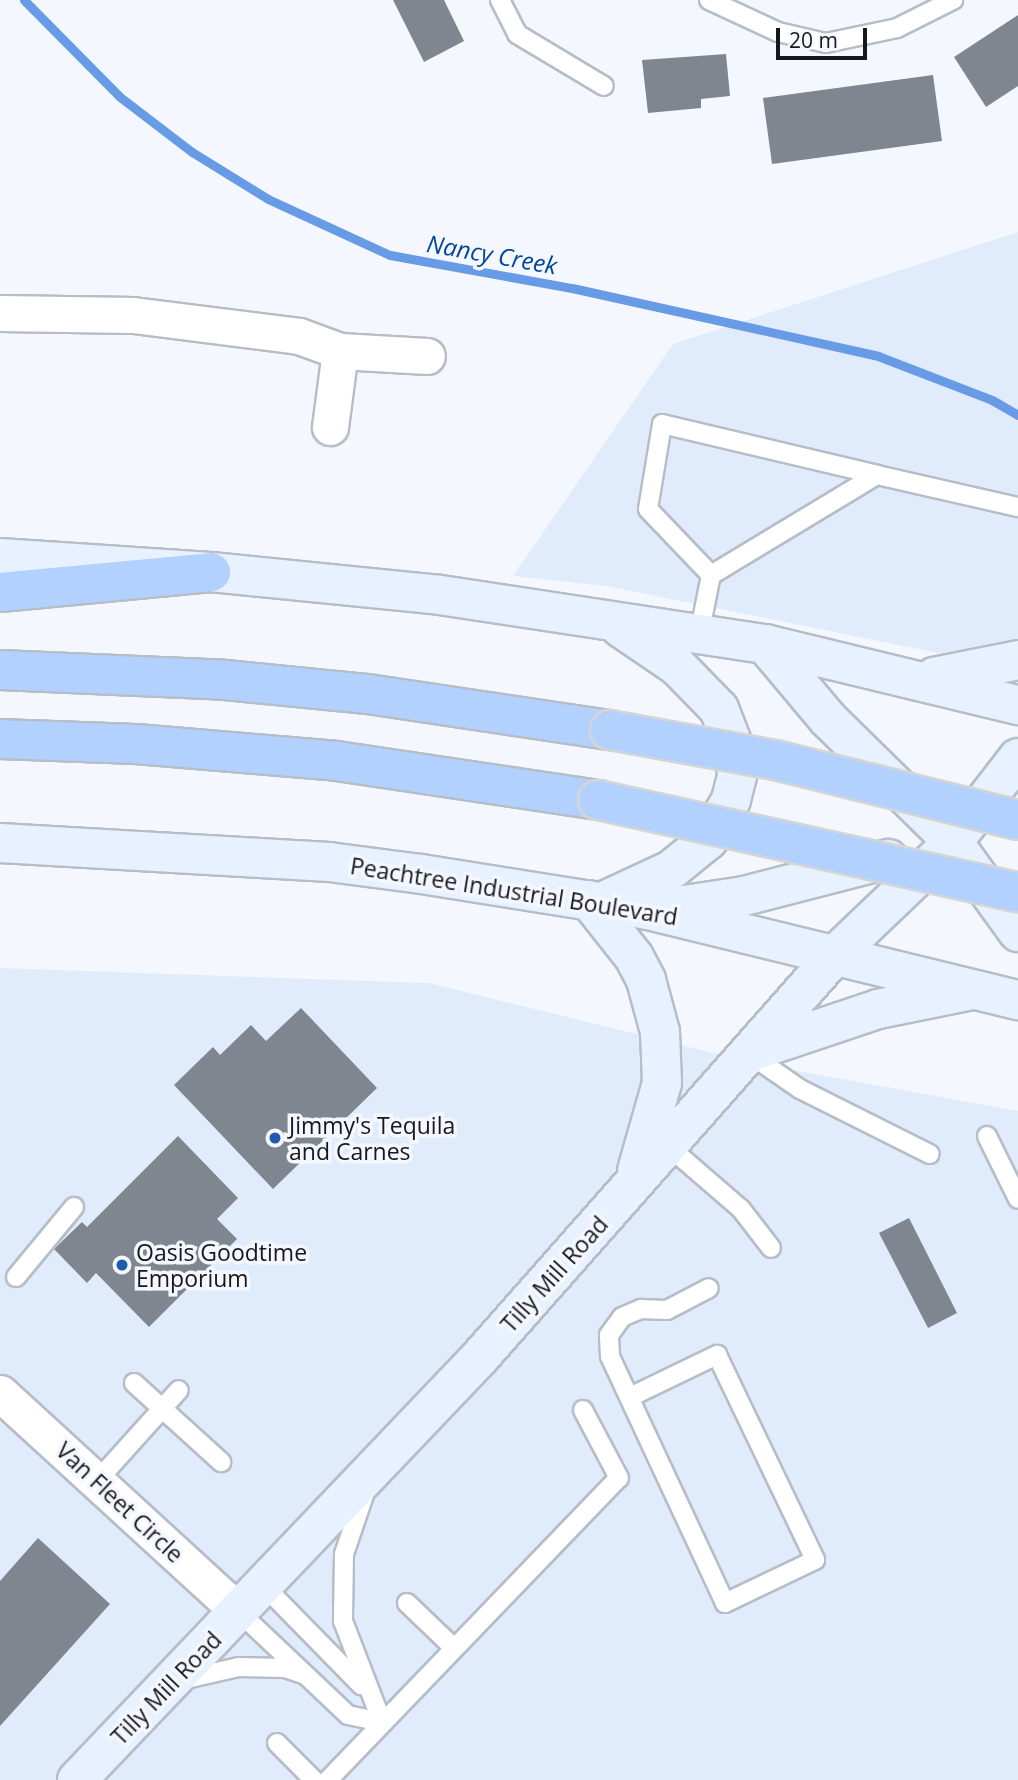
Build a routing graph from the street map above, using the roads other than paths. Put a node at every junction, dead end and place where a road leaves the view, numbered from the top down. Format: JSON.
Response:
{"nodes":[{"id":1,"x":500,"y":0,"type":"edge"},
{"id":2,"x":709,"y":0,"type":"edge"},
{"id":3,"x":953,"y":0,"type":"edge"},
{"id":4,"x":604,"y":86,"type":"dead end"},
{"id":5,"x":0,"y":313,"type":"edge"},
{"id":6,"x":340,"y":351,"type":"junction"},
{"id":7,"x":427,"y":356,"type":"dead end"},
{"id":8,"x":330,"y":427,"type":"dead end"},
{"id":9,"x":877,"y":475,"type":"junction"},
{"id":10,"x":1018,"y":506,"type":"edge"},
{"id":11,"x":0,"y":558,"type":"edge"},
{"id":12,"x":211,"y":572,"type":"junction"},
{"id":13,"x":711,"y":575,"type":"junction"},
{"id":14,"x":0,"y":592,"type":"edge"},
{"id":15,"x":611,"y":621,"type":"junction"},
{"id":16,"x":699,"y":635,"type":"junction"},
{"id":17,"x":765,"y":644,"type":"junction"},
{"id":18,"x":1018,"y":660,"type":"edge"},
{"id":19,"x":0,"y":670,"type":"edge"},
{"id":20,"x":921,"y":679,"type":"junction"},
{"id":21,"x":1018,"y":705,"type":"edge"},
{"id":22,"x":0,"y":739,"type":"edge"},
{"id":23,"x":1018,"y":758,"type":"edge"},
{"id":24,"x":1018,"y":820,"type":"edge"},
{"id":25,"x":0,"y":842,"type":"edge"},
{"id":26,"x":953,"y":842,"type":"junction"},
{"id":27,"x":1018,"y":892,"type":"edge"},
{"id":28,"x":596,"y":901,"type":"junction"},
{"id":29,"x":648,"y":910,"type":"junction"},
{"id":30,"x":1018,"y":932,"type":"edge"},
{"id":31,"x":837,"y":953,"type":"junction"},
{"id":32,"x":977,"y":989,"type":"junction"},
{"id":33,"x":1018,"y":1000,"type":"edge"},
{"id":34,"x":748,"y":1053,"type":"junction"},
{"id":35,"x":987,"y":1136,"type":"dead end"},
{"id":36,"x":668,"y":1146,"type":"junction"},
{"id":37,"x":930,"y":1154,"type":"dead end"},
{"id":38,"x":1018,"y":1199,"type":"edge"},
{"id":39,"x":617,"y":1205,"type":"junction"},
{"id":40,"x":74,"y":1207,"type":"dead end"},
{"id":41,"x":771,"y":1248,"type":"dead end"},
{"id":42,"x":16,"y":1277,"type":"dead end"},
{"id":43,"x":709,"y":1288,"type":"dead end"},
{"id":44,"x":134,"y":1384,"type":"dead end"},
{"id":45,"x":180,"y":1390,"type":"dead end"},
{"id":46,"x":0,"y":1393,"type":"edge"},
{"id":47,"x":630,"y":1398,"type":"junction"},
{"id":48,"x":162,"y":1410,"type":"junction"},
{"id":49,"x":583,"y":1410,"type":"dead end"},
{"id":50,"x":221,"y":1462,"type":"dead end"},
{"id":51,"x":373,"y":1474,"type":"junction"},
{"id":52,"x":97,"y":1481,"type":"junction"},
{"id":53,"x":251,"y":1599,"type":"junction"},
{"id":54,"x":407,"y":1603,"type":"dead end"},
{"id":55,"x":454,"y":1648,"type":"junction"},
{"id":56,"x":307,"y":1676,"type":"junction"},
{"id":57,"x":169,"y":1684,"type":"junction"},
{"id":58,"x":368,"y":1692,"type":"junction"},
{"id":59,"x":382,"y":1723,"type":"junction"},
{"id":60,"x":277,"y":1743,"type":"dead end"},
{"id":61,"x":77,"y":1780,"type":"edge"},
{"id":62,"x":314,"y":1780,"type":"edge"},
{"id":63,"x":328,"y":1780,"type":"edge"}],
"edges":[{"from":1,"to":4,"type":"lane"},
{"from":2,"to":3,"type":"lane"},
{"from":5,"to":6,"type":"street"},
{"from":6,"to":7,"type":"street"},
{"from":6,"to":8,"type":"street"},
{"from":9,"to":10,"type":"lane"},
{"from":9,"to":13,"type":"lane"},
{"from":9,"to":13,"type":"lane"},
{"from":11,"to":12,"type":"main road"},
{"from":12,"to":14,"type":"highway"},
{"from":12,"to":15,"type":"main road"},
{"from":13,"to":16,"type":"lane"},
{"from":15,"to":16,"type":"main road"},
{"from":15,"to":28,"type":"main road"},
{"from":16,"to":17,"type":"main road"},
{"from":17,"to":20,"type":"main road"},
{"from":17,"to":26,"type":"main road"},
{"from":18,"to":20,"type":"main road"},
{"from":19,"to":24,"type":"highway","bridge":true},
{"from":20,"to":21,"type":"main road"},
{"from":22,"to":27,"type":"highway","bridge":true},
{"from":23,"to":26,"type":"main road","name":"Tilly Mill Road"},
{"from":24,"to":26,"type":"main road"},
{"from":25,"to":28,"type":"main road","name":"Peachtree Industrial Boulevard"},
{"from":26,"to":29,"type":"main road"},
{"from":26,"to":30,"type":"main road"},
{"from":26,"to":31,"type":"main road","name":"Tilly Mill Road"},
{"from":28,"to":29,"type":"main road","name":"Peachtree Industrial Boulevard"},
{"from":28,"to":39,"type":"main road"},
{"from":29,"to":31,"type":"main road","name":"Peachtree Industrial Boulevard"},
{"from":31,"to":32,"type":"main road","name":"Peachtree Industrial Boulevard"},
{"from":31,"to":34,"type":"main road","name":"Tilly Mill Road"},
{"from":32,"to":33,"type":"main road","name":"Peachtree Industrial Boulevard"},
{"from":32,"to":34,"type":"main road"},
{"from":34,"to":36,"type":"main road","name":"Tilly Mill Road"},
{"from":34,"to":37,"type":"lane"},
{"from":35,"to":38,"type":"lane"},
{"from":36,"to":39,"type":"main road","name":"Tilly Mill Road"},
{"from":36,"to":41,"type":"lane"},
{"from":39,"to":51,"type":"main road","name":"Tilly Mill Road"},
{"from":40,"to":42,"type":"lane"},
{"from":43,"to":47,"type":"lane"},
{"from":44,"to":48,"type":"lane"},
{"from":45,"to":48,"type":"lane"},
{"from":46,"to":52,"type":"street","name":"Van Fleet Circle"},
{"from":47,"to":47,"type":"lane"},
{"from":48,"to":50,"type":"lane"},
{"from":48,"to":52,"type":"lane"},
{"from":49,"to":55,"type":"lane"},
{"from":51,"to":53,"type":"main road","name":"Tilly Mill Road"},
{"from":51,"to":58,"type":"lane"},
{"from":52,"to":53,"type":"street","name":"Van Fleet Circle"},
{"from":53,"to":56,"type":"lane"},
{"from":53,"to":57,"type":"main road","name":"Tilly Mill Road"},
{"from":53,"to":58,"type":"lane"},
{"from":54,"to":55,"type":"lane"},
{"from":55,"to":59,"type":"lane"},
{"from":56,"to":57,"type":"lane"},
{"from":56,"to":59,"type":"lane"},
{"from":57,"to":61,"type":"main road","name":"Tilly Mill Road"},
{"from":58,"to":59,"type":"lane"},
{"from":59,"to":63,"type":"lane"},
{"from":60,"to":62,"type":"lane"}]}
